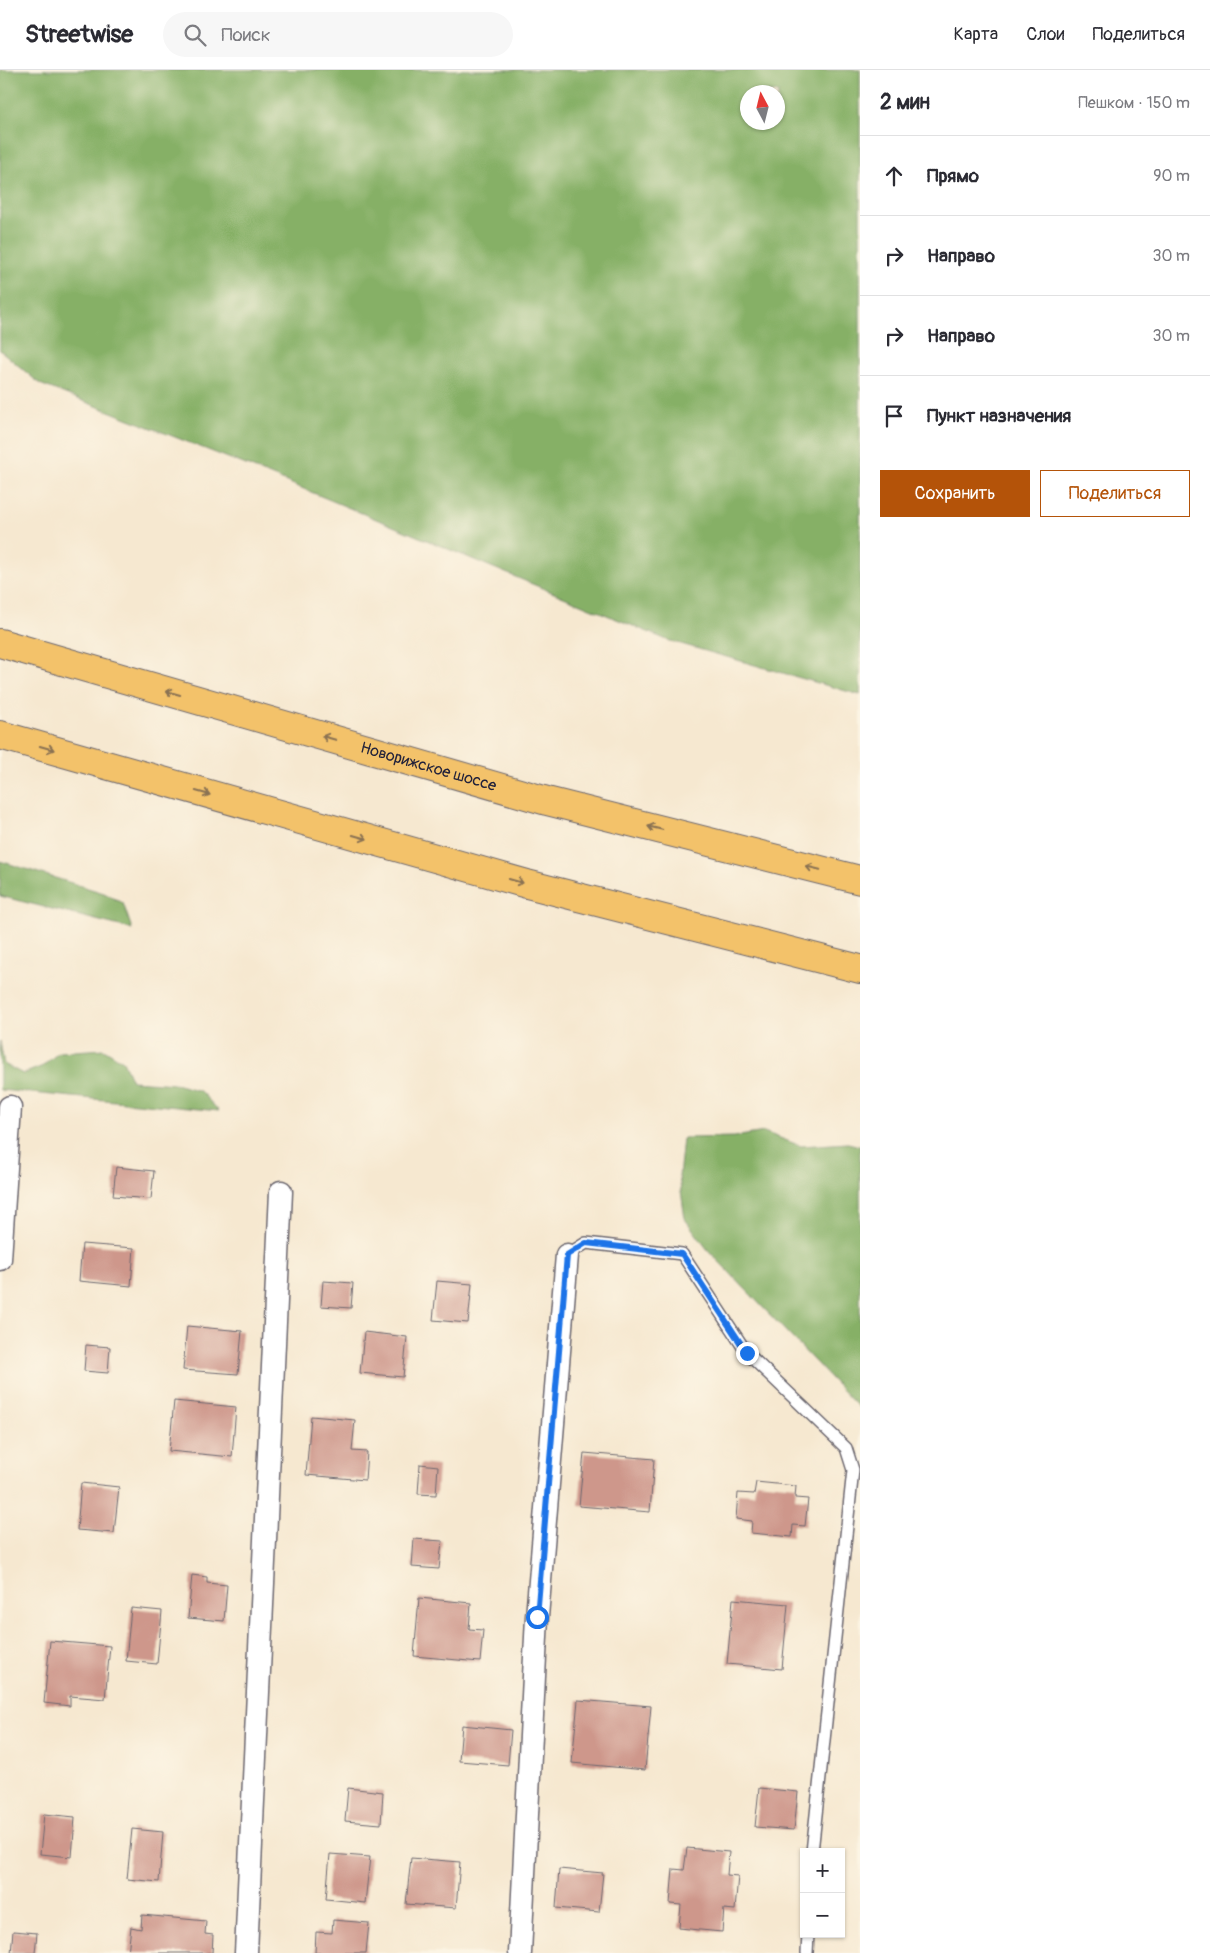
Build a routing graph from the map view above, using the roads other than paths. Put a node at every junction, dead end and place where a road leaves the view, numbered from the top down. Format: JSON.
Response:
{"nodes":[{"id":1,"x":0,"y":643,"type":"edge"},
{"id":2,"x":0,"y":735,"type":"edge"},
{"id":3,"x":860,"y":880,"type":"edge"},
{"id":4,"x":860,"y":969,"type":"edge"},
{"id":5,"x":10,"y":1107,"type":"dead end"},
{"id":6,"x":281,"y":1192,"type":"dead end"},
{"id":7,"x":567,"y":1255,"type":"joint"},
{"id":8,"x":0,"y":1258,"type":"edge"},
{"id":9,"x":812,"y":1848,"type":"edge"},
{"id":10,"x":808,"y":1938,"type":"edge"},
{"id":11,"x":246,"y":1953,"type":"edge"},
{"id":12,"x":520,"y":1953,"type":"edge"},
{"id":13,"x":807,"y":1953,"type":"edge"}],
"edges":[{"from":3,"to":1,"type":"highway","name":"Новорижское шоссе","one_way":true},
{"from":2,"to":4,"type":"highway","one_way":true},
{"from":5,"to":8,"type":"street"},
{"from":6,"to":11,"type":"street"},
{"from":7,"to":9,"type":"lane"},
{"from":7,"to":12,"type":"street"},
{"from":10,"to":13,"type":"lane"}]}
